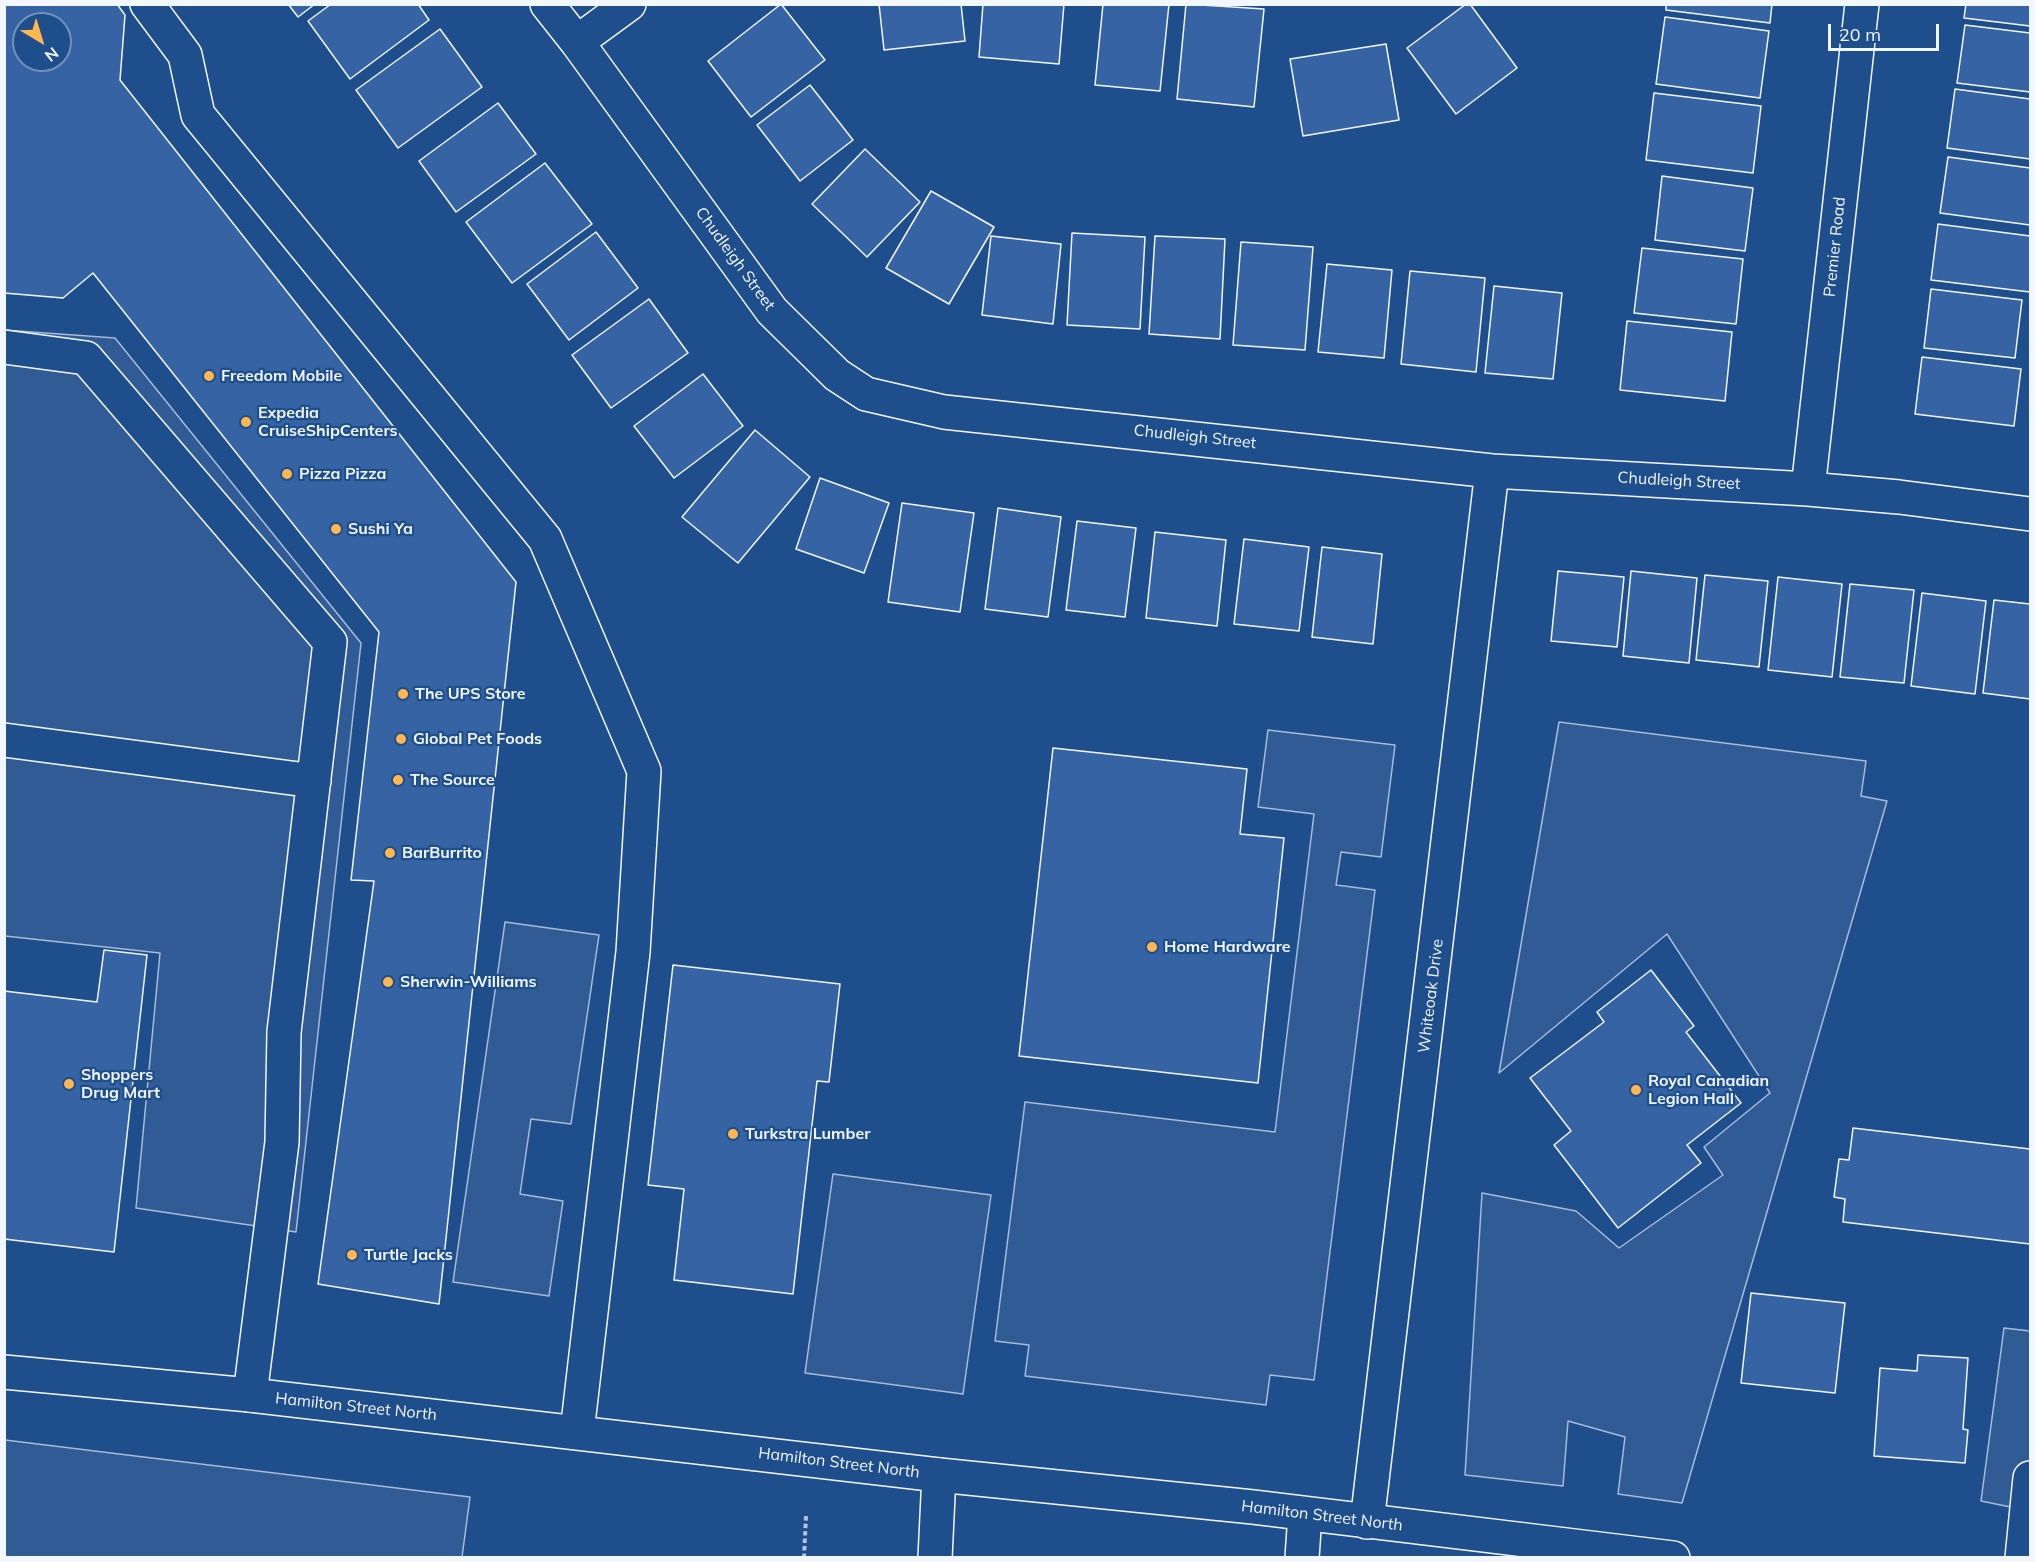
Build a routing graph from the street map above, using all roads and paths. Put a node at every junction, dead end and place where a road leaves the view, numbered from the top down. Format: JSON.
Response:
{"nodes":[{"id":1,"x":147,"y":4,"type":"edge"},
{"id":2,"x":547,"y":4,"type":"edge"},
{"id":3,"x":629,"y":4,"type":"edge"},
{"id":4,"x":1862,"y":4,"type":"edge"},
{"id":5,"x":577,"y":42,"type":"junction"},
{"id":6,"x":4,"y":347,"type":"edge"},
{"id":7,"x":1492,"y":471,"type":"junction"},
{"id":8,"x":1808,"y":489,"type":"junction"},
{"id":9,"x":2031,"y":514,"type":"edge"},
{"id":10,"x":4,"y":740,"type":"edge"},
{"id":11,"x":314,"y":781,"type":"junction"},
{"id":12,"x":4,"y":1372,"type":"edge"},
{"id":13,"x":250,"y":1395,"type":"junction"},
{"id":14,"x":577,"y":1432,"type":"junction"},
{"id":15,"x":939,"y":1475,"type":"junction"},
{"id":16,"x":2031,"y":1478,"type":"edge"},
{"id":17,"x":1305,"y":1514,"type":"junction"},
{"id":18,"x":806,"y":1516,"type":"dead end"},
{"id":19,"x":1367,"y":1522,"type":"junction"},
{"id":20,"x":804,"y":1557,"type":"edge"},
{"id":21,"x":935,"y":1557,"type":"edge"},
{"id":22,"x":1302,"y":1557,"type":"edge"},
{"id":23,"x":1673,"y":1557,"type":"edge"},
{"id":24,"x":2022,"y":1557,"type":"edge"}],
"edges":[{"from":1,"to":14,"type":"street"},
{"from":2,"to":5,"type":"street","name":"Chudleigh Street"},
{"from":3,"to":5,"type":"street"},
{"from":4,"to":8,"type":"street","name":"Premier Road"},
{"from":5,"to":7,"type":"street","name":"Chudleigh Street"},
{"from":6,"to":11,"type":"street"},
{"from":7,"to":8,"type":"street","name":"Chudleigh Street"},
{"from":7,"to":19,"type":"street","name":"Whiteoak Drive"},
{"from":8,"to":9,"type":"street","name":"Chudleigh Street"},
{"from":10,"to":11,"type":"street"},
{"from":11,"to":13,"type":"street"},
{"from":12,"to":13,"type":"street","name":"Hamilton Street North"},
{"from":13,"to":14,"type":"street","name":"Hamilton Street North"},
{"from":14,"to":15,"type":"street","name":"Hamilton Street North"},
{"from":15,"to":17,"type":"street","name":"Hamilton Street North"},
{"from":15,"to":21,"type":"street"},
{"from":16,"to":24,"type":"street"},
{"from":17,"to":19,"type":"street","name":"Hamilton Street North"},
{"from":17,"to":22,"type":"street"},
{"from":18,"to":20,"type":"path"},
{"from":19,"to":23,"type":"street","name":"Hamilton Street North"}]}
